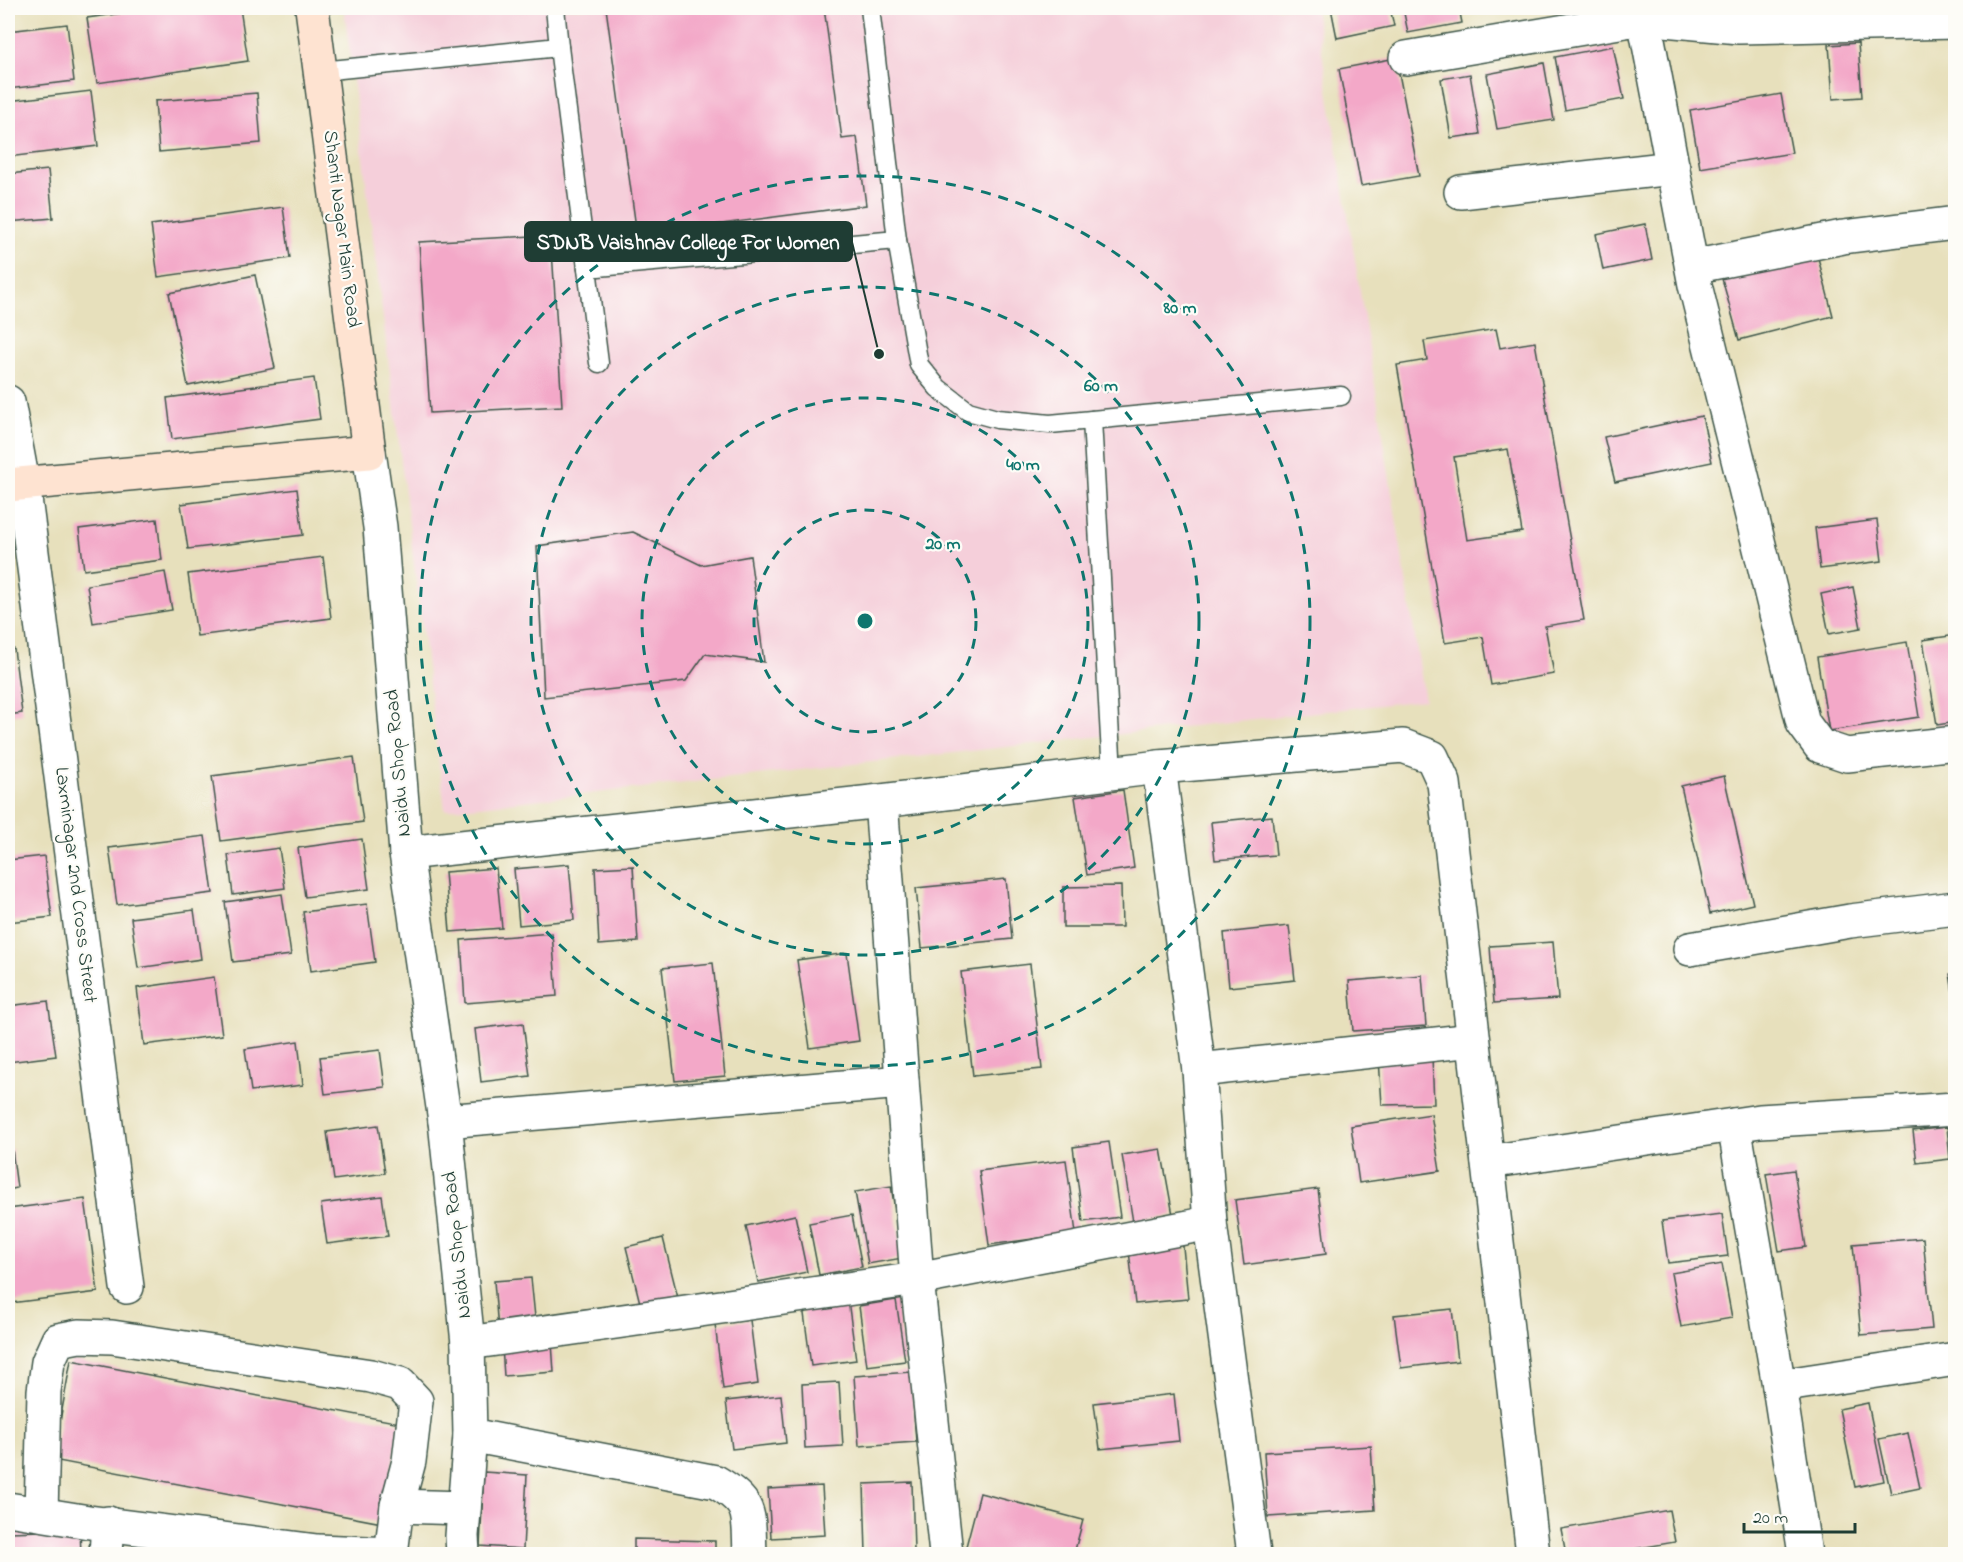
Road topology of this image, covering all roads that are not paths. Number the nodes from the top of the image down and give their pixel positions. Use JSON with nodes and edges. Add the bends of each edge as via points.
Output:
{"nodes":[{"id":1,"x":312,"y":8,"type":"edge"},
{"id":2,"x":555,"y":8,"type":"edge"},
{"id":3,"x":870,"y":8,"type":"edge"},
{"id":4,"x":1643,"y":13,"type":"edge"},
{"id":5,"x":1956,"y":22,"type":"edge"},
{"id":6,"x":559,"y":47,"type":"junction"},
{"id":7,"x":1406,"y":58,"type":"dead end"},
{"id":8,"x":321,"y":71,"type":"junction"},
{"id":9,"x":1673,"y":168,"type":"junction"},
{"id":10,"x":1461,"y":192,"type":"dead end"},
{"id":11,"x":1956,"y":223,"type":"edge"},
{"id":12,"x":897,"y":240,"type":"junction"},
{"id":13,"x":1692,"y":267,"type":"junction"},
{"id":14,"x":587,"y":268,"type":"junction"},
{"id":15,"x":599,"y":363,"type":"dead end"},
{"id":16,"x":1341,"y":396,"type":"dead end"},
{"id":17,"x":8,"y":402,"type":"edge"},
{"id":18,"x":1092,"y":420,"type":"junction"},
{"id":19,"x":369,"y":452,"type":"junction"},
{"id":20,"x":15,"y":484,"type":"edge"},
{"id":21,"x":1956,"y":743,"type":"edge"},
{"id":22,"x":1159,"y":767,"type":"junction"},
{"id":23,"x":1112,"y":773,"type":"junction"},
{"id":24,"x":881,"y":801,"type":"junction"},
{"id":25,"x":406,"y":853,"type":"junction"},
{"id":26,"x":1956,"y":908,"type":"edge"},
{"id":27,"x":1690,"y":949,"type":"dead end"},
{"id":28,"x":1473,"y":1040,"type":"junction"},
{"id":29,"x":1199,"y":1070,"type":"junction"},
{"id":30,"x":902,"y":1082,"type":"junction"},
{"id":31,"x":1956,"y":1108,"type":"edge"},
{"id":32,"x":445,"y":1121,"type":"junction"},
{"id":33,"x":1734,"y":1125,"type":"junction"},
{"id":34,"x":1488,"y":1162,"type":"junction"},
{"id":35,"x":1210,"y":1223,"type":"junction"},
{"id":36,"x":917,"y":1280,"type":"junction"},
{"id":37,"x":127,"y":1287,"type":"dead end"},
{"id":38,"x":468,"y":1359,"type":"junction"},
{"id":39,"x":1956,"y":1359,"type":"edge"},
{"id":40,"x":1779,"y":1386,"type":"junction"},
{"id":41,"x":470,"y":1427,"type":"junction"},
{"id":42,"x":410,"y":1507,"type":"junction"},
{"id":43,"x":8,"y":1509,"type":"edge"},
{"id":44,"x":464,"y":1509,"type":"junction"},
{"id":45,"x":40,"y":1514,"type":"junction"},
{"id":46,"x":107,"y":1539,"type":"edge"},
{"id":47,"x":317,"y":1553,"type":"edge"},
{"id":48,"x":392,"y":1554,"type":"edge"},
{"id":49,"x":463,"y":1554,"type":"edge"},
{"id":50,"x":750,"y":1554,"type":"edge"},
{"id":51,"x":946,"y":1554,"type":"edge"},
{"id":52,"x":1254,"y":1554,"type":"edge"},
{"id":53,"x":1533,"y":1554,"type":"edge"},
{"id":54,"x":1805,"y":1554,"type":"edge"}],
"edges":[{"from":1,"to":8,"type":"street","name":"Shanti Nagar Main Road"},
{"from":2,"to":6,"type":"lane"},
{"from":3,"to":12,"type":"lane"},
{"from":4,"to":5,"type":"street","via":[[1739,27]]},
{"from":4,"to":7,"type":"street"},
{"from":4,"to":9,"type":"street"},
{"from":6,"to":8,"type":"lane"},
{"from":6,"to":14,"type":"lane"},
{"from":8,"to":19,"type":"street","name":"Shanti Nagar Main Road"},
{"from":9,"to":10,"type":"street"},
{"from":9,"to":13,"type":"street"},
{"from":11,"to":13,"type":"street","via":[[1844,237]]},
{"from":12,"to":14,"type":"lane"},
{"from":12,"to":18,"type":"lane","via":[[920,365],[938,388],[968,411],[997,419],[1050,424]]},
{"from":13,"to":21,"type":"street","via":[[1803,723],[1820,746],[1847,755]]},
{"from":14,"to":15,"type":"lane"},
{"from":16,"to":18,"type":"lane"},
{"from":17,"to":20,"type":"street","name":"Laxminagar 2nd Cross Street"},
{"from":18,"to":23,"type":"lane"},
{"from":19,"to":20,"type":"street"},
{"from":19,"to":25,"type":"street","name":"Naidu Shop Road","via":[[380,527]]},
{"from":20,"to":37,"type":"street","name":"Laxminagar 2nd Cross Street"},
{"from":22,"to":23,"type":"street"},
{"from":22,"to":28,"type":"street","via":[[1402,746],[1432,757],[1444,783]]},
{"from":22,"to":29,"type":"street"},
{"from":23,"to":24,"type":"street"},
{"from":24,"to":25,"type":"street"},
{"from":24,"to":30,"type":"street"},
{"from":25,"to":32,"type":"street","name":"Naidu Shop Road"},
{"from":26,"to":27,"type":"street","via":[[1850,921]]},
{"from":28,"to":29,"type":"street"},
{"from":28,"to":34,"type":"street"},
{"from":29,"to":35,"type":"street"},
{"from":30,"to":32,"type":"street"},
{"from":30,"to":36,"type":"street"},
{"from":31,"to":33,"type":"street"},
{"from":32,"to":38,"type":"street","name":"Naidu Shop Road"},
{"from":33,"to":34,"type":"street"},
{"from":33,"to":40,"type":"street"},
{"from":34,"to":53,"type":"street"},
{"from":35,"to":36,"type":"street"},
{"from":35,"to":52,"type":"street"},
{"from":36,"to":38,"type":"street"},
{"from":36,"to":51,"type":"street"},
{"from":38,"to":41,"type":"street","name":"Naidu Shop Road"},
{"from":39,"to":40,"type":"street"},
{"from":40,"to":54,"type":"street"},
{"from":41,"to":44,"type":"street","name":"Naidu Shop Road"},
{"from":41,"to":50,"type":"street","via":[[716,1482],[734,1493],[748,1511]]},
{"from":42,"to":44,"type":"street"},
{"from":42,"to":45,"type":"street","via":[[409,1461],[416,1401],[400,1384],[371,1376],[136,1340],[79,1336],[58,1340],[48,1362]]},
{"from":42,"to":48,"type":"street"},
{"from":43,"to":45,"type":"street"},
{"from":44,"to":49,"type":"street","name":"Naidu Shop Road"},
{"from":45,"to":46,"type":"street"},
{"from":46,"to":47,"type":"street"},
{"from":47,"to":48,"type":"street"}]}
